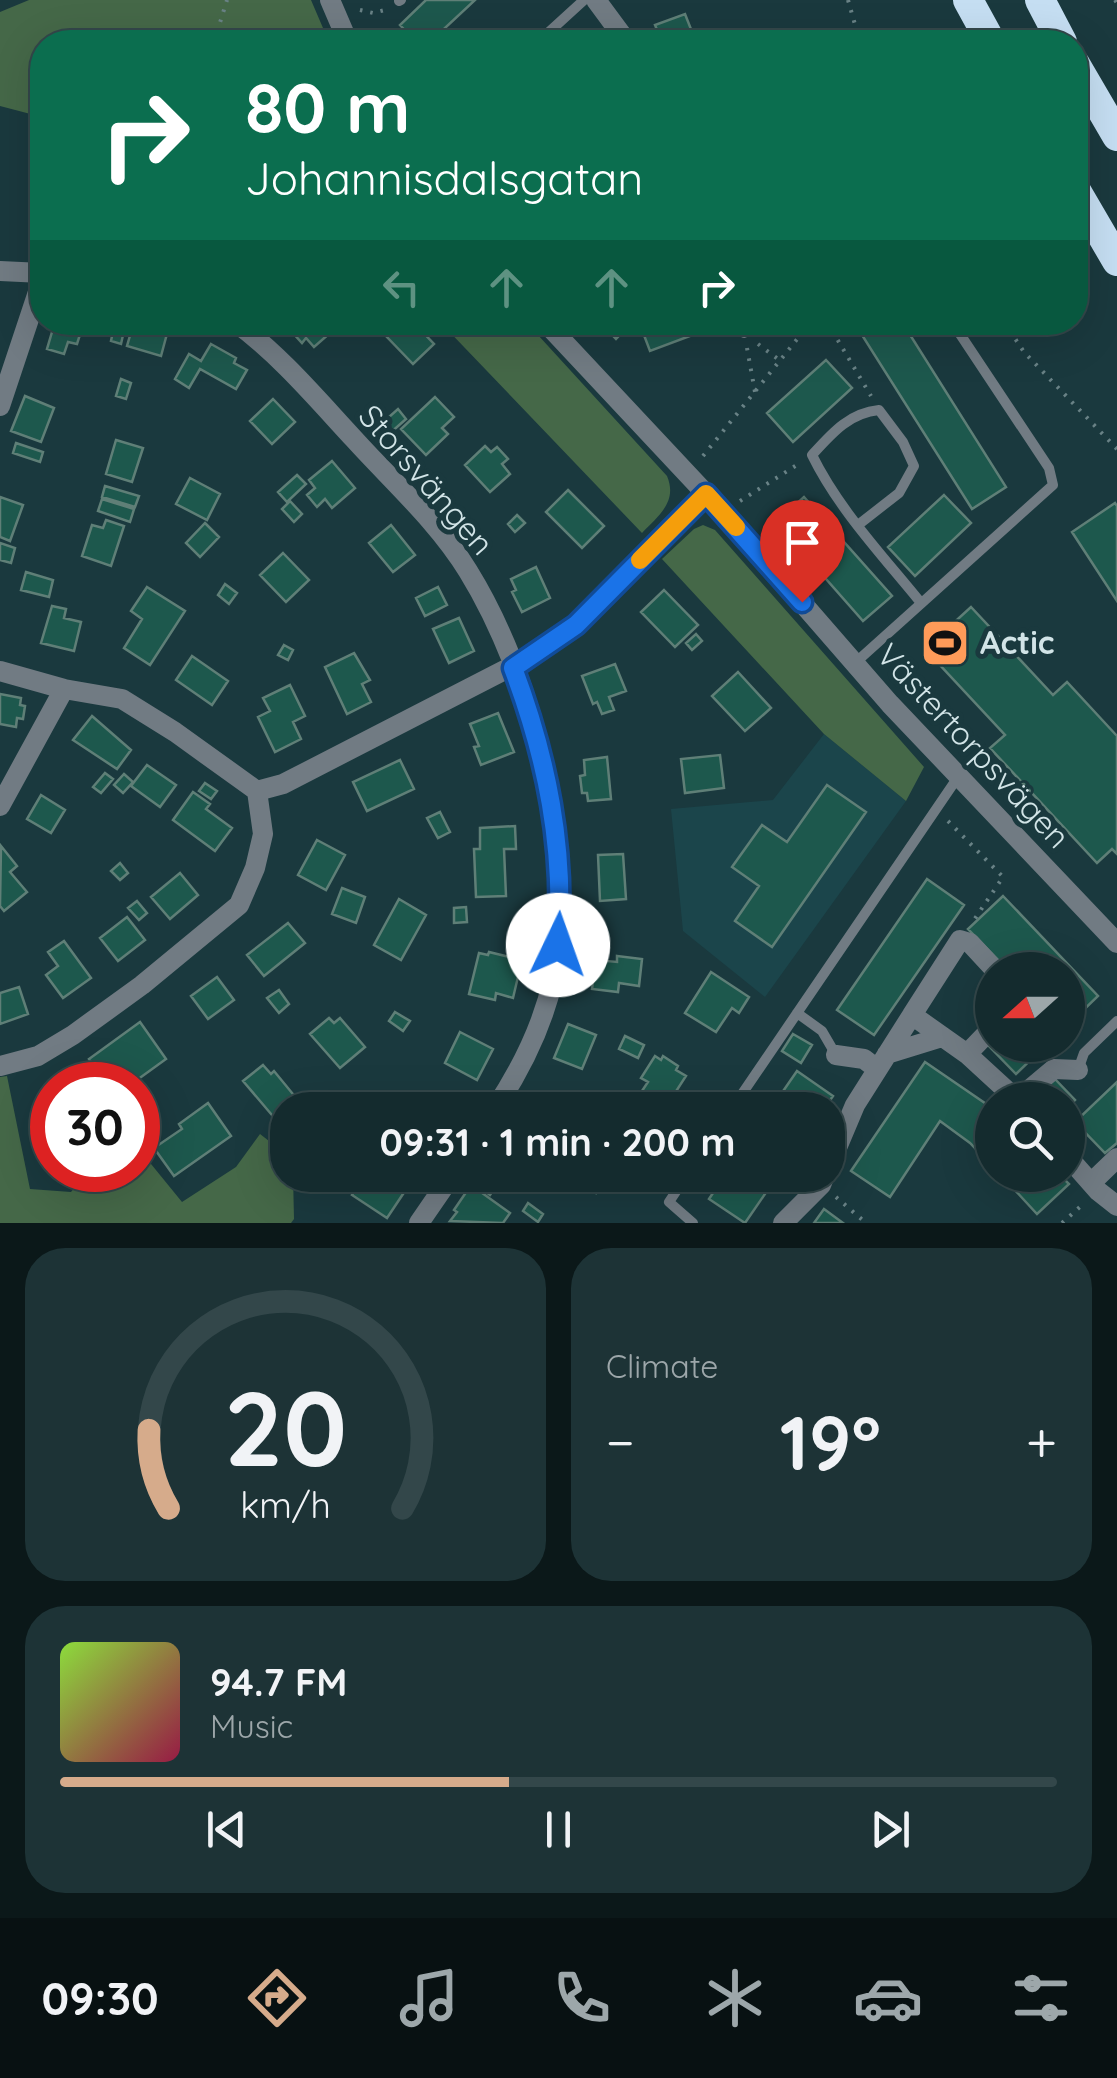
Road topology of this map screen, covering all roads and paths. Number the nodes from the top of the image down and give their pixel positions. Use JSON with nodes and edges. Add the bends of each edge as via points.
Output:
{"nodes":[{"id":1,"x":226,"y":0,"type":"edge"},
{"id":2,"x":584,"y":0,"type":"edge"},
{"id":3,"x":596,"y":0,"type":"edge"},
{"id":4,"x":848,"y":0,"type":"edge"},
{"id":5,"x":968,"y":0,"type":"edge"},
{"id":6,"x":1040,"y":0,"type":"edge"},
{"id":7,"x":400,"y":1,"type":"edge"},
{"id":8,"x":330,"y":2,"type":"edge"},
{"id":9,"x":217,"y":30,"type":"edge"},
{"id":10,"x":343,"y":30,"type":"edge"},
{"id":11,"x":551,"y":30,"type":"edge"},
{"id":12,"x":618,"y":30,"type":"edge"},
{"id":13,"x":857,"y":30,"type":"edge"},
{"id":14,"x":984,"y":30,"type":"edge"},
{"id":15,"x":1056,"y":30,"type":"edge"},
{"id":16,"x":1088,"y":86,"type":"edge"},
{"id":17,"x":1117,"y":136,"type":"edge"},
{"id":18,"x":1088,"y":212,"type":"edge"},
{"id":19,"x":1117,"y":261,"type":"edge"},
{"id":20,"x":0,"y":271,"type":"edge"},
{"id":21,"x":30,"y":275,"type":"edge"},
{"id":22,"x":30,"y":313,"type":"edge"},
{"id":23,"x":251,"y":335,"type":"edge"},
{"id":24,"x":557,"y":335,"type":"edge"},
{"id":25,"x":743,"y":335,"type":"edge"},
{"id":26,"x":750,"y":335,"type":"edge"},
{"id":27,"x":802,"y":335,"type":"edge"},
{"id":28,"x":835,"y":335,"type":"edge"},
{"id":29,"x":961,"y":335,"type":"edge"},
{"id":30,"x":1013,"y":335,"type":"edge"},
{"id":31,"x":782,"y":362,"type":"junction"},
{"id":32,"x":756,"y":394,"type":"junction"},
{"id":33,"x":0,"y":406,"type":"edge"},
{"id":34,"x":879,"y":410,"type":"junction"},
{"id":35,"x":1117,"y":449,"type":"edge"},
{"id":36,"x":812,"y":455,"type":"junction"},
{"id":37,"x":687,"y":475,"type":"junction"},
{"id":38,"x":706,"y":494,"type":"junction"},
{"id":39,"x":724,"y":512,"type":"junction"},
{"id":40,"x":858,"y":524,"type":"junction"},
{"id":41,"x":921,"y":603,"type":"junction"},
{"id":42,"x":855,"y":663,"type":"junction"},
{"id":43,"x":513,"y":668,"type":"junction"},
{"id":44,"x":0,"y":671,"type":"edge"},
{"id":45,"x":64,"y":689,"type":"junction"},
{"id":46,"x":958,"y":777,"type":"junction"},
{"id":47,"x":257,"y":791,"type":"junction"},
{"id":48,"x":0,"y":806,"type":"edge"},
{"id":49,"x":936,"y":808,"type":"junction"},
{"id":50,"x":960,"y":940,"type":"junction"},
{"id":51,"x":1117,"y":943,"type":"edge"},
{"id":52,"x":978,"y":952,"type":"edge"},
{"id":53,"x":798,"y":1013,"type":"junction"},
{"id":54,"x":912,"y":1016,"type":"junction"},
{"id":55,"x":1117,"y":1021,"type":"edge"},
{"id":56,"x":942,"y":1036,"type":"junction"},
{"id":57,"x":975,"y":1046,"type":"edge"},
{"id":58,"x":968,"y":1054,"type":"junction"},
{"id":59,"x":836,"y":1055,"type":"joint"},
{"id":60,"x":882,"y":1062,"type":"junction"},
{"id":61,"x":0,"y":1066,"type":"edge"},
{"id":62,"x":1078,"y":1070,"type":"joint"},
{"id":63,"x":998,"y":1082,"type":"edge"},
{"id":64,"x":1038,"y":1082,"type":"edge"},
{"id":65,"x":505,"y":1092,"type":"edge"},
{"id":66,"x":744,"y":1092,"type":"edge"},
{"id":67,"x":845,"y":1127,"type":"edge"},
{"id":68,"x":1117,"y":1158,"type":"edge"},
{"id":69,"x":1085,"y":1176,"type":"edge"},
{"id":70,"x":1094,"y":1187,"type":"junction"},
{"id":71,"x":440,"y":1192,"type":"edge"},
{"id":72,"x":675,"y":1192,"type":"edge"},
{"id":73,"x":810,"y":1192,"type":"edge"},
{"id":74,"x":838,"y":1192,"type":"edge"},
{"id":75,"x":1117,"y":1206,"type":"edge"},
{"id":76,"x":419,"y":1223,"type":"edge"},
{"id":77,"x":693,"y":1223,"type":"edge"},
{"id":78,"x":783,"y":1223,"type":"edge"},
{"id":79,"x":866,"y":1223,"type":"edge"},
{"id":80,"x":1062,"y":1223,"type":"edge"}],
"edges":[{"from":1,"to":9,"type":"path"},
{"from":2,"to":11,"type":"lane"},
{"from":3,"to":12,"type":"street"},
{"from":4,"to":13,"type":"path"},
{"from":5,"to":14,"type":"highway"},
{"from":6,"to":15,"type":"highway"},
{"from":7,"to":8,"type":"path","via":[[373,13]]},
{"from":8,"to":10,"type":"street"},
{"from":16,"to":17,"type":"highway"},
{"from":18,"to":19,"type":"highway"},
{"from":20,"to":21,"type":"street"},
{"from":22,"to":33,"type":"street"},
{"from":23,"to":43,"type":"street","name":"Storsvängen","via":[[450,546],[481,594]]},
{"from":24,"to":37,"type":"street","name":"Västertorpsvägen"},
{"from":25,"to":32,"type":"path"},
{"from":26,"to":31,"type":"path"},
{"from":27,"to":31,"type":"path"},
{"from":28,"to":34,"type":"path"},
{"from":29,"to":41,"type":"lane","via":[[1054,485]]},
{"from":30,"to":35,"type":"path"},
{"from":31,"to":32,"type":"path"},
{"from":32,"to":37,"type":"path"},
{"from":34,"to":36,"type":"lane","via":[[860,412]]},
{"from":34,"to":40,"type":"lane","via":[[914,466],[899,492]]},
{"from":36,"to":39,"type":"path"},
{"from":36,"to":40,"type":"lane"},
{"from":37,"to":38,"type":"street","name":"Västertorpsvägen"},
{"from":38,"to":39,"type":"street","name":"Västertorpsvägen"},
{"from":38,"to":43,"type":"street","via":[[576,625]]},
{"from":39,"to":42,"type":"street","name":"Västertorpsvägen"},
{"from":40,"to":41,"type":"lane"},
{"from":41,"to":42,"type":"lane"},
{"from":42,"to":46,"type":"street","name":"Västertorpsvägen"},
{"from":43,"to":47,"type":"street"},
{"from":43,"to":65,"type":"street","name":"Storsvängen","via":[[548,781],[561,910],[553,980]]},
{"from":44,"to":45,"type":"street"},
{"from":45,"to":47,"type":"street","via":[[122,699]]},
{"from":45,"to":48,"type":"street"},
{"from":46,"to":49,"type":"lane"},
{"from":46,"to":51,"type":"street","name":"Västertorpsvägen"},
{"from":47,"to":61,"type":"street","via":[[262,834],[239,906],[73,1035],[38,1056]]},
{"from":49,"to":50,"type":"path","via":[[1003,877]]},
{"from":49,"to":53,"type":"lane"},
{"from":50,"to":52,"type":"street"},
{"from":50,"to":54,"type":"street"},
{"from":53,"to":59,"type":"lane","via":[[822,1032]]},
{"from":53,"to":66,"type":"lane"},
{"from":54,"to":56,"type":"street"},
{"from":54,"to":60,"type":"street"},
{"from":55,"to":62,"type":"lane","via":[[1084,1052]]},
{"from":56,"to":58,"type":"street"},
{"from":56,"to":60,"type":"street"},
{"from":57,"to":58,"type":"street"},
{"from":58,"to":63,"type":"street"},
{"from":59,"to":60,"type":"street"},
{"from":60,"to":67,"type":"street"},
{"from":62,"to":64,"type":"street","via":[[1054,1069]]},
{"from":68,"to":70,"type":"street"},
{"from":69,"to":70,"type":"street"},
{"from":70,"to":75,"type":"street"},
{"from":70,"to":80,"type":"path"},
{"from":71,"to":76,"type":"street"},
{"from":72,"to":77,"type":"lane","via":[[668,1202]]},
{"from":73,"to":78,"type":"street"},
{"from":74,"to":79,"type":"path"}]}
